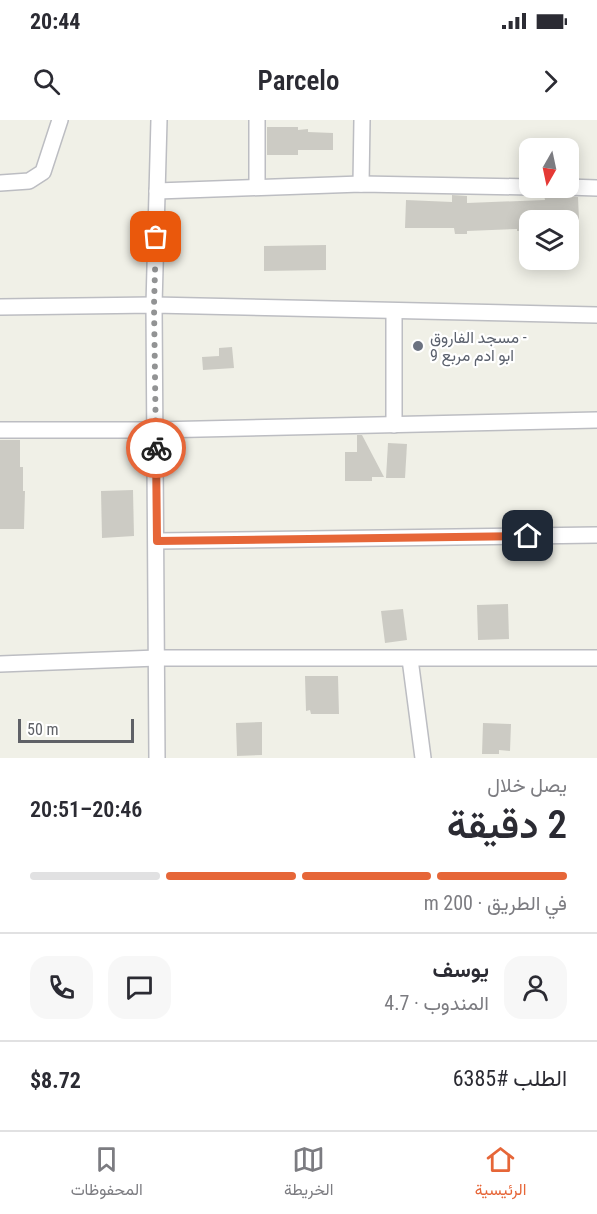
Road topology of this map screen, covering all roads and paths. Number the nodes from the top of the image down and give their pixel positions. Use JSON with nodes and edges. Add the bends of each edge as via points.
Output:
{"nodes":[{"id":1,"x":60,"y":120,"type":"edge"},
{"id":2,"x":159,"y":120,"type":"edge"},
{"id":3,"x":257,"y":120,"type":"edge"},
{"id":4,"x":362,"y":120,"type":"edge"},
{"id":5,"x":0,"y":183,"type":"edge"},
{"id":6,"x":361,"y":184,"type":"junction"},
{"id":7,"x":257,"y":187,"type":"junction"},
{"id":8,"x":519,"y":187,"type":"edge"},
{"id":9,"x":579,"y":187,"type":"edge"},
{"id":10,"x":597,"y":188,"type":"edge"},
{"id":11,"x":157,"y":191,"type":"junction"},
{"id":12,"x":154,"y":305,"type":"junction"},
{"id":13,"x":0,"y":307,"type":"edge"},
{"id":14,"x":394,"y":312,"type":"junction"},
{"id":15,"x":597,"y":315,"type":"edge"},
{"id":16,"x":597,"y":420,"type":"edge"},
{"id":17,"x":394,"y":425,"type":"junction"},
{"id":18,"x":0,"y":430,"type":"edge"},
{"id":19,"x":156,"y":430,"type":"junction"},
{"id":20,"x":597,"y":535,"type":"edge"},
{"id":21,"x":157,"y":541,"type":"junction"},
{"id":22,"x":157,"y":658,"type":"junction"},
{"id":23,"x":597,"y":658,"type":"edge"},
{"id":24,"x":410,"y":659,"type":"junction"},
{"id":25,"x":0,"y":664,"type":"edge"},
{"id":26,"x":157,"y":758,"type":"edge"},
{"id":27,"x":423,"y":758,"type":"edge"}],
"edges":[{"from":1,"to":5,"type":"street","via":[[43,172],[28,181]]},
{"from":2,"to":11,"type":"street"},
{"from":3,"to":7,"type":"street"},
{"from":4,"to":6,"type":"street"},
{"from":6,"to":7,"type":"street"},
{"from":6,"to":8,"type":"street"},
{"from":7,"to":11,"type":"street"},
{"from":9,"to":10,"type":"street"},
{"from":11,"to":12,"type":"street"},
{"from":12,"to":13,"type":"street"},
{"from":12,"to":14,"type":"street"},
{"from":12,"to":19,"type":"street"},
{"from":14,"to":15,"type":"street"},
{"from":14,"to":17,"type":"street"},
{"from":16,"to":17,"type":"street"},
{"from":17,"to":19,"type":"street"},
{"from":18,"to":19,"type":"street"},
{"from":19,"to":21,"type":"street"},
{"from":20,"to":21,"type":"street"},
{"from":21,"to":22,"type":"street"},
{"from":22,"to":24,"type":"street"},
{"from":22,"to":25,"type":"street"},
{"from":22,"to":26,"type":"street"},
{"from":23,"to":24,"type":"street"},
{"from":24,"to":27,"type":"street"}]}
